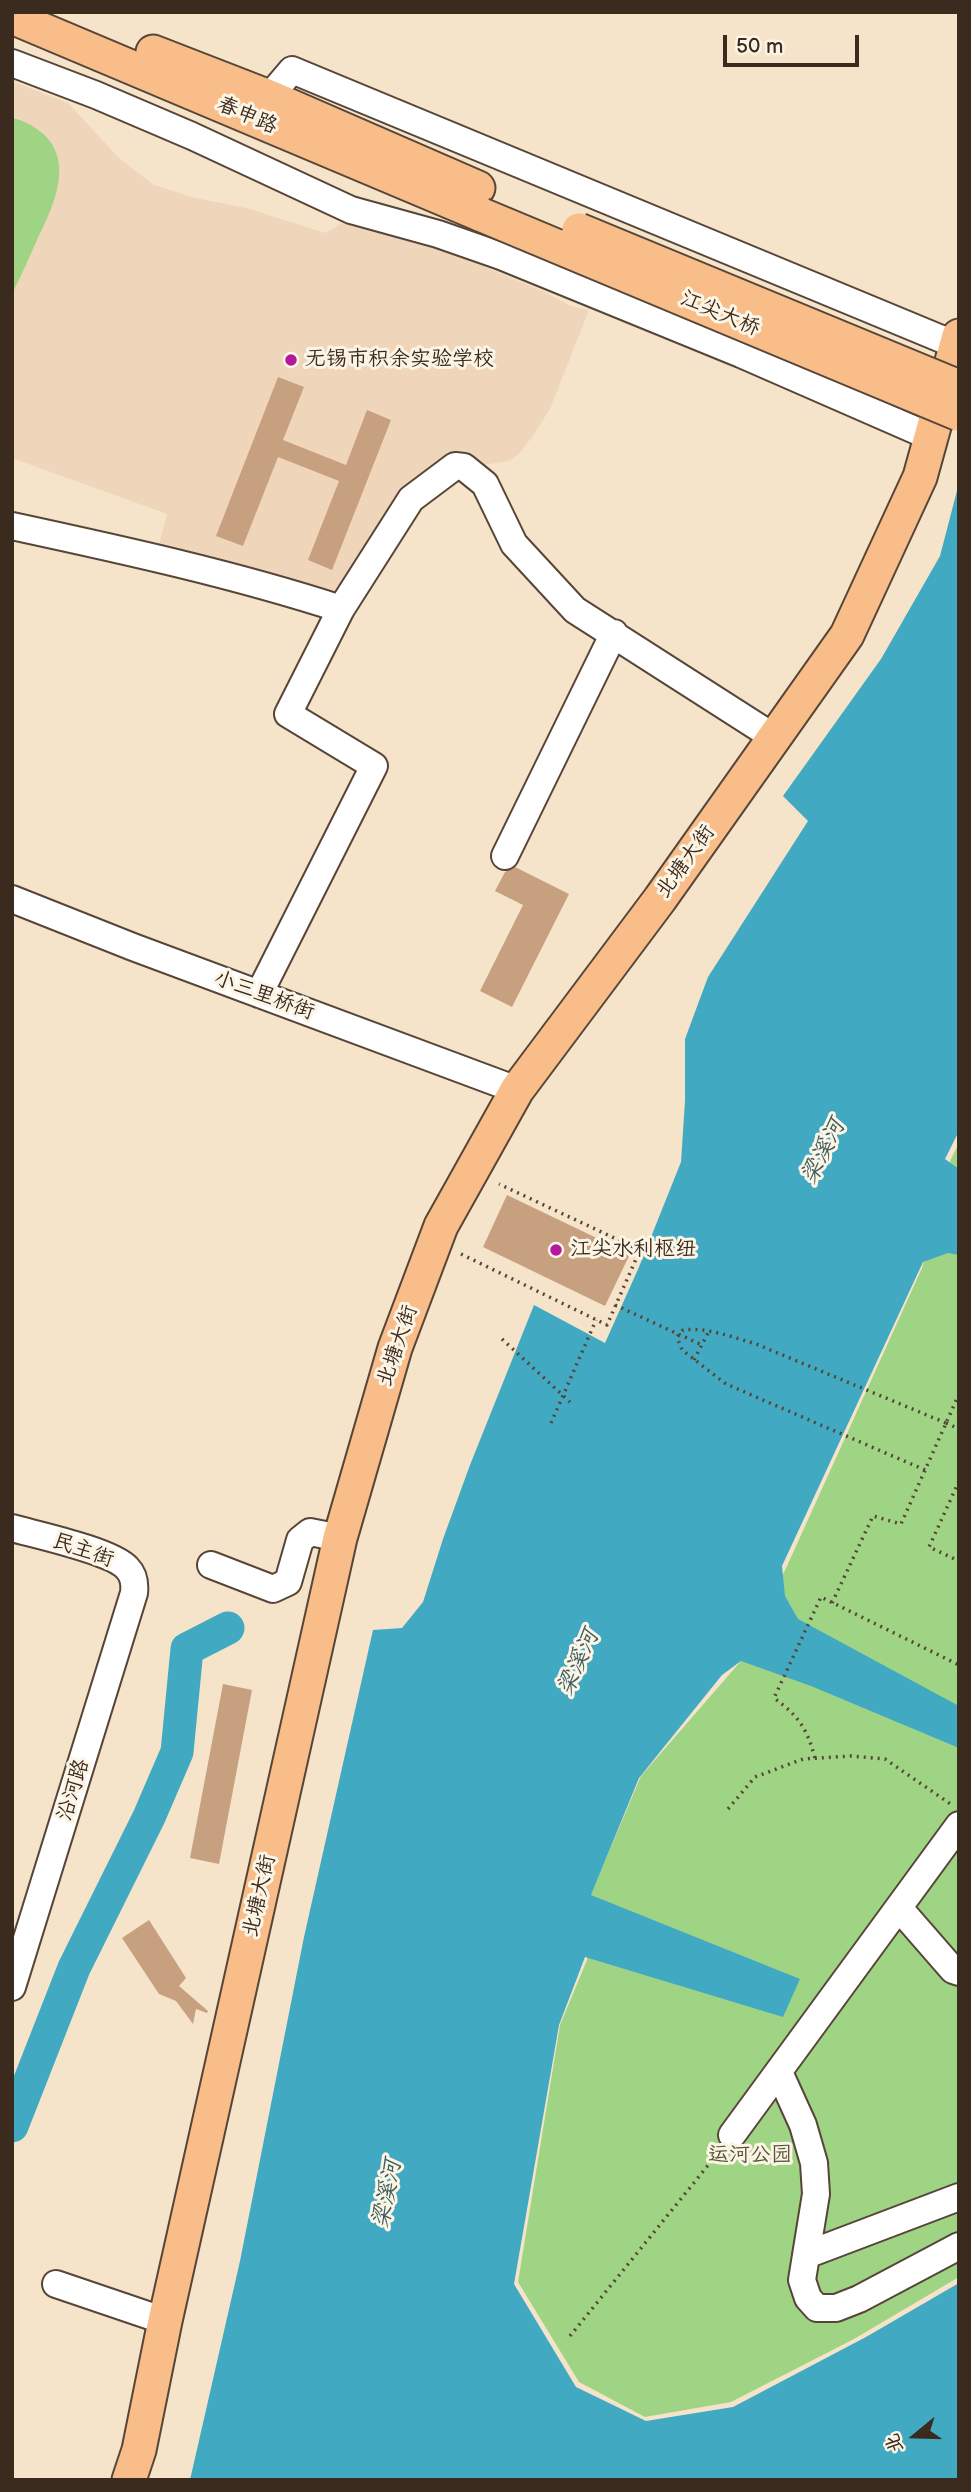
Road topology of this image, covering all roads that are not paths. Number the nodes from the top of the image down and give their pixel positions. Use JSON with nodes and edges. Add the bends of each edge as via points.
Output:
{"nodes":[{"id":1,"x":52,"y":12,"type":"edge"},
{"id":2,"x":12,"y":17,"type":"edge"},
{"id":3,"x":12,"y":63,"type":"edge"},
{"id":4,"x":263,"y":108,"type":"junction"},
{"id":5,"x":488,"y":204,"type":"junction"},
{"id":6,"x":957,"y":341,"type":"edge"},
{"id":7,"x":959,"y":387,"type":"edge"},
{"id":8,"x":959,"y":414,"type":"edge"},
{"id":9,"x":931,"y":437,"type":"junction"},
{"id":10,"x":12,"y":526,"type":"edge"},
{"id":11,"x":341,"y":609,"type":"junction"},
{"id":12,"x":614,"y":633,"type":"junction"},
{"id":13,"x":775,"y":738,"type":"junction"},
{"id":14,"x":505,"y":856,"type":"dead end"},
{"id":15,"x":12,"y":899,"type":"edge"},
{"id":16,"x":259,"y":994,"type":"junction"},
{"id":17,"x":517,"y":1090,"type":"junction"},
{"id":18,"x":12,"y":1528,"type":"edge"},
{"id":19,"x":340,"y":1538,"type":"junction"},
{"id":20,"x":211,"y":1565,"type":"dead end"},
{"id":21,"x":134,"y":1594,"type":"joint"},
{"id":22,"x":959,"y":1825,"type":"edge"},
{"id":23,"x":898,"y":1908,"type":"junction"},
{"id":24,"x":959,"y":1972,"type":"edge"},
{"id":25,"x":12,"y":1987,"type":"edge"},
{"id":26,"x":779,"y":2072,"type":"junction"},
{"id":27,"x":732,"y":2135,"type":"road end"},
{"id":28,"x":959,"y":2197,"type":"edge"},
{"id":29,"x":959,"y":2246,"type":"edge"},
{"id":30,"x":806,"y":2256,"type":"junction"},
{"id":31,"x":56,"y":2284,"type":"dead end"},
{"id":32,"x":165,"y":2321,"type":"junction"},
{"id":33,"x":129,"y":2480,"type":"edge"}],
"edges":[{"from":1,"to":4,"type":"main road","name":"春申路"},
{"from":2,"to":4,"type":"main road","name":"春申路"},
{"from":3,"to":9,"type":"street","via":[[192,136],[351,210],[501,256]]},
{"from":4,"to":5,"type":"main road","name":"春申路"},
{"from":4,"to":6,"type":"street","via":[[292,71]]},
{"from":5,"to":7,"type":"main road","name":"江尖大桥","bridge":true},
{"from":5,"to":8,"type":"main road","name":"江尖大桥","bridge":true},
{"from":6,"to":9,"type":"main road","name":"北塘大街"},
{"from":9,"to":13,"type":"main road","name":"北塘大街","via":[[920,477],[847,635]]},
{"from":10,"to":11,"type":"street","via":[[167,560]]},
{"from":11,"to":12,"type":"street","via":[[411,499],[455,466],[464,467],[485,484],[514,544],[575,610]]},
{"from":11,"to":16,"type":"street","via":[[288,714],[374,766]]},
{"from":12,"to":13,"type":"street"},
{"from":12,"to":14,"type":"street"},
{"from":13,"to":17,"type":"main road","name":"北塘大街"},
{"from":15,"to":16,"type":"street","name":"小三里桥街"},
{"from":16,"to":17,"type":"street","name":"小三里桥街"},
{"from":17,"to":19,"type":"main road","name":"北塘大街","via":[[442,1226],[396,1349]]},
{"from":18,"to":21,"type":"street","name":"民主街","via":[[109,1557],[127,1567],[135,1582]]},
{"from":19,"to":20,"type":"street","via":[[310,1532],[300,1539],[288,1583],[273,1589]]},
{"from":19,"to":32,"type":"main road","name":"北塘大街"},
{"from":21,"to":25,"type":"street","name":"沿河路"},
{"from":22,"to":23,"type":"street"},
{"from":23,"to":24,"type":"street"},
{"from":23,"to":26,"type":"street"},
{"from":26,"to":27,"type":"street"},
{"from":26,"to":30,"type":"street","via":[[814,2163],[816,2194]]},
{"from":28,"to":30,"type":"street"},
{"from":29,"to":30,"type":"street","via":[[836,2308],[817,2308],[808,2298],[802,2280]]},
{"from":31,"to":32,"type":"street"},
{"from":32,"to":33,"type":"main road","name":"北塘大街"}]}
